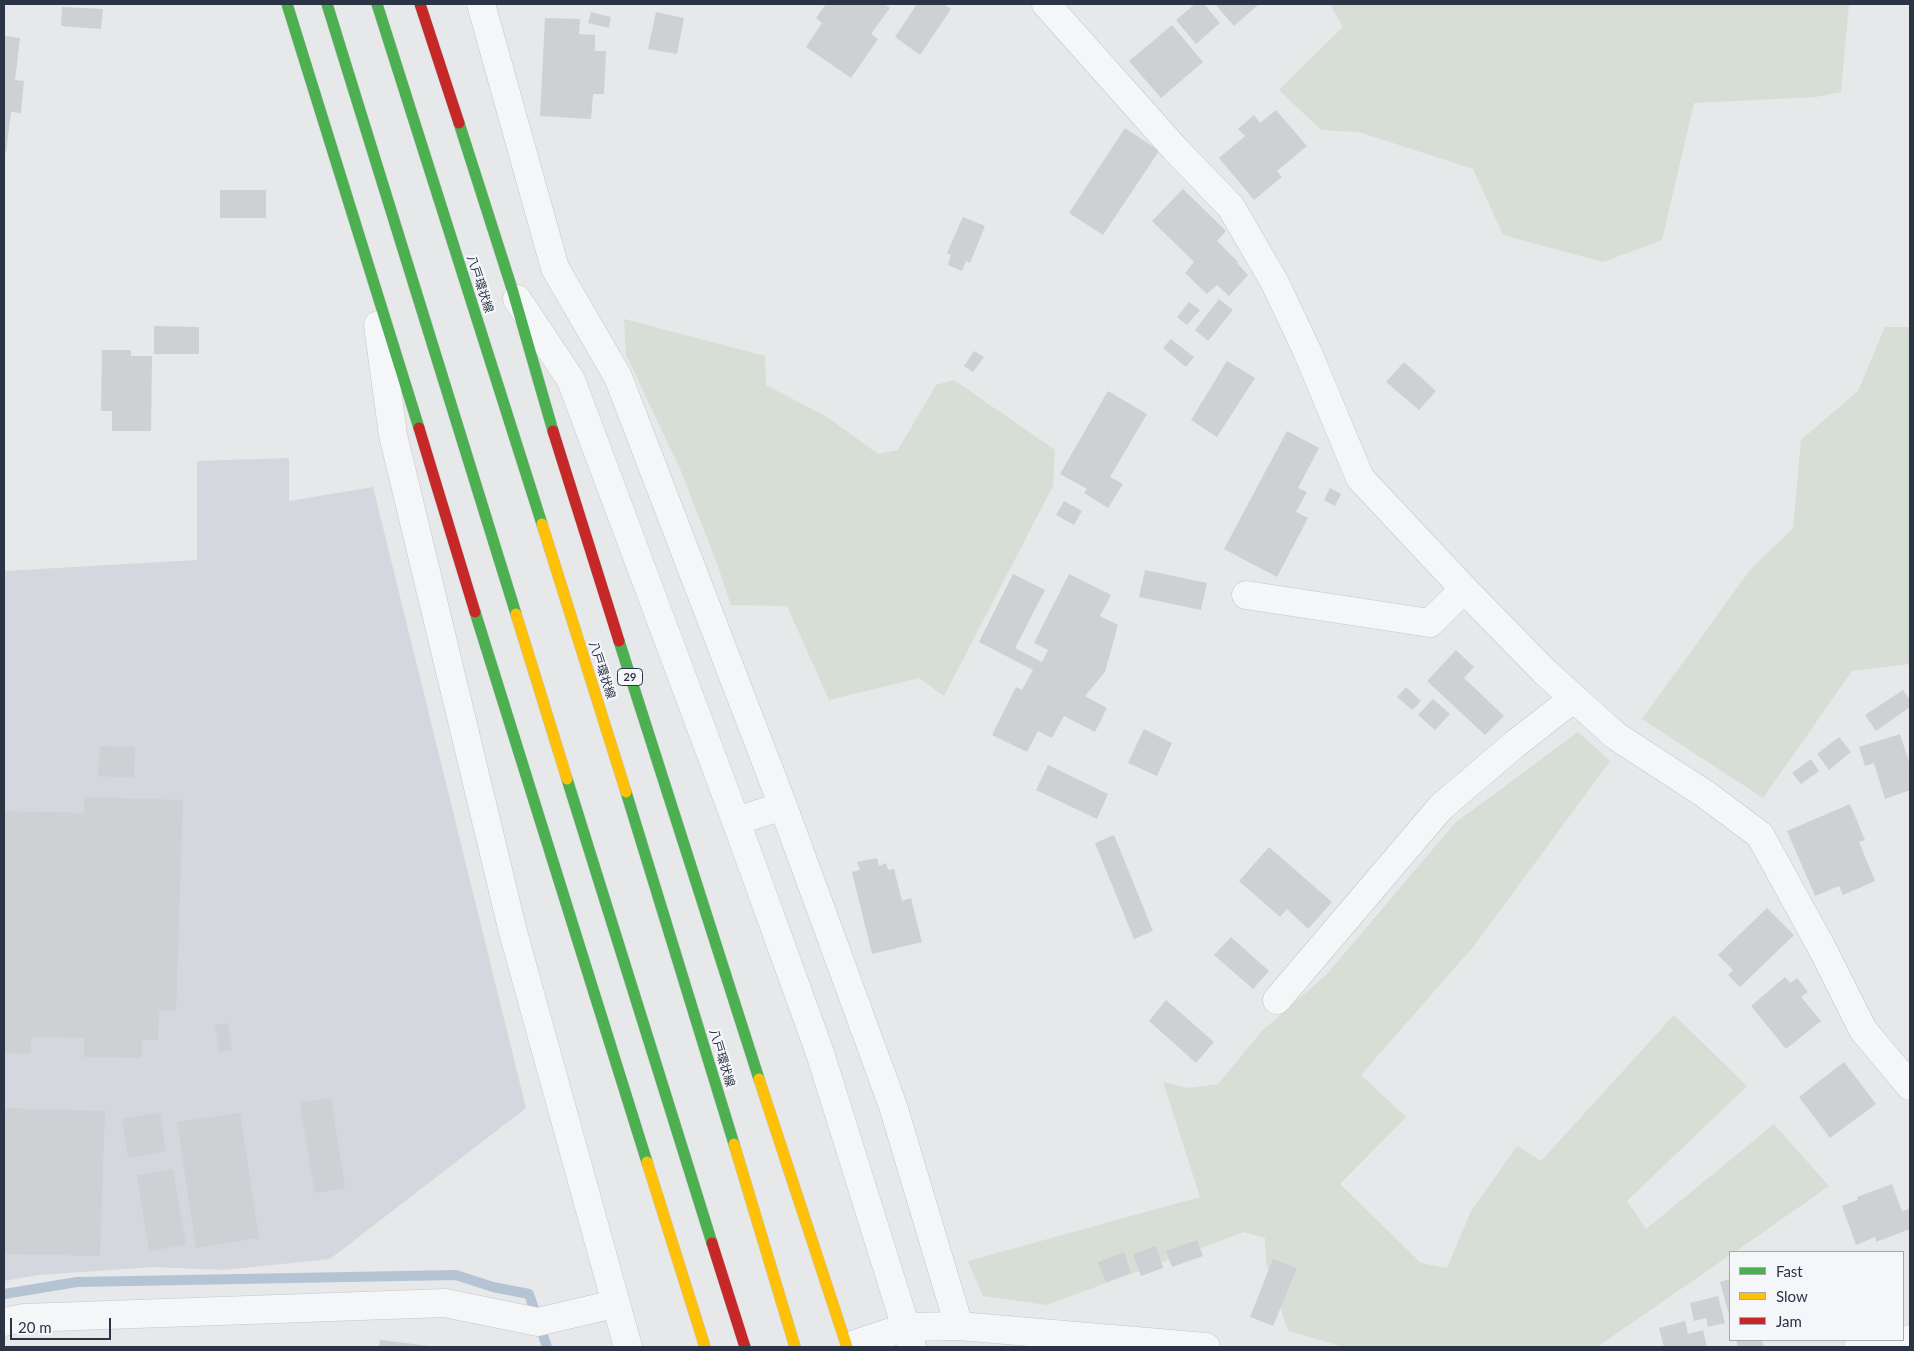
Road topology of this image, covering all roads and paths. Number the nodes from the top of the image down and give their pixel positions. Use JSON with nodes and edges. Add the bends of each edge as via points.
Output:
{"nodes":[{"id":1,"x":287,"y":4,"type":"edge"},
{"id":2,"x":327,"y":4,"type":"edge"},
{"id":3,"x":377,"y":4,"type":"edge"},
{"id":4,"x":420,"y":4,"type":"edge"},
{"id":5,"x":1046,"y":4,"type":"edge"},
{"id":6,"x":490,"y":11,"type":"edge"},
{"id":7,"x":372,"y":278,"type":"junction"},
{"id":8,"x":513,"y":292,"type":"junction"},
{"id":9,"x":1464,"y":589,"type":"junction"},
{"id":10,"x":1246,"y":595,"type":"dead end"},
{"id":11,"x":1574,"y":698,"type":"junction"},
{"id":12,"x":782,"y":806,"type":"junction"},
{"id":13,"x":736,"y":821,"type":"junction"},
{"id":14,"x":1277,"y":1000,"type":"dead end"},
{"id":15,"x":1910,"y":1086,"type":"edge"},
{"id":16,"x":614,"y":1304,"type":"junction"},
{"id":17,"x":4,"y":1322,"type":"edge"},
{"id":18,"x":959,"y":1326,"type":"junction"},
{"id":19,"x":909,"y":1337,"type":"edge"},
{"id":20,"x":1897,"y":1341,"type":"edge"},
{"id":21,"x":851,"y":1345,"type":"edge"},
{"id":22,"x":628,"y":1347,"type":"edge"},
{"id":23,"x":706,"y":1347,"type":"edge"},
{"id":24,"x":745,"y":1347,"type":"edge"},
{"id":25,"x":795,"y":1347,"type":"edge"},
{"id":26,"x":1206,"y":1347,"type":"edge"},
{"id":27,"x":1858,"y":1347,"type":"edge"}],
"edges":[{"from":1,"to":7,"type":"main road"},
{"from":2,"to":24,"type":"main road"},
{"from":3,"to":25,"type":"main road","name":"八戸環状線","via":[[645,851]]},
{"from":4,"to":8,"type":"main road","number":"29"},
{"from":5,"to":9,"type":"street","via":[[1231,207],[1275,283],[1360,478]]},
{"from":6,"to":12,"type":"street","via":[[555,268],[618,376]]},
{"from":7,"to":16,"type":"street","via":[[393,436],[512,932]]},
{"from":7,"to":23,"type":"main road"},
{"from":8,"to":13,"type":"street","via":[[571,380]]},
{"from":8,"to":21,"type":"main road","number":"29","via":[[538,383],[681,838]]},
{"from":9,"to":10,"type":"street","via":[[1430,623]]},
{"from":9,"to":11,"type":"street"},
{"from":11,"to":14,"type":"street","via":[[1441,807]]},
{"from":11,"to":15,"type":"street","via":[[1616,736],[1705,794],[1760,835],[1863,1030]]},
{"from":12,"to":13,"type":"street"},
{"from":12,"to":18,"type":"street","via":[[893,1106]]},
{"from":13,"to":19,"type":"street","via":[[820,1053]]},
{"from":16,"to":17,"type":"street","via":[[538,1322],[445,1302],[24,1318]]},
{"from":16,"to":22,"type":"street"},
{"from":18,"to":19,"type":"street"},
{"from":18,"to":26,"type":"street"},
{"from":19,"to":21,"type":"street"},
{"from":20,"to":27,"type":"street"}]}
